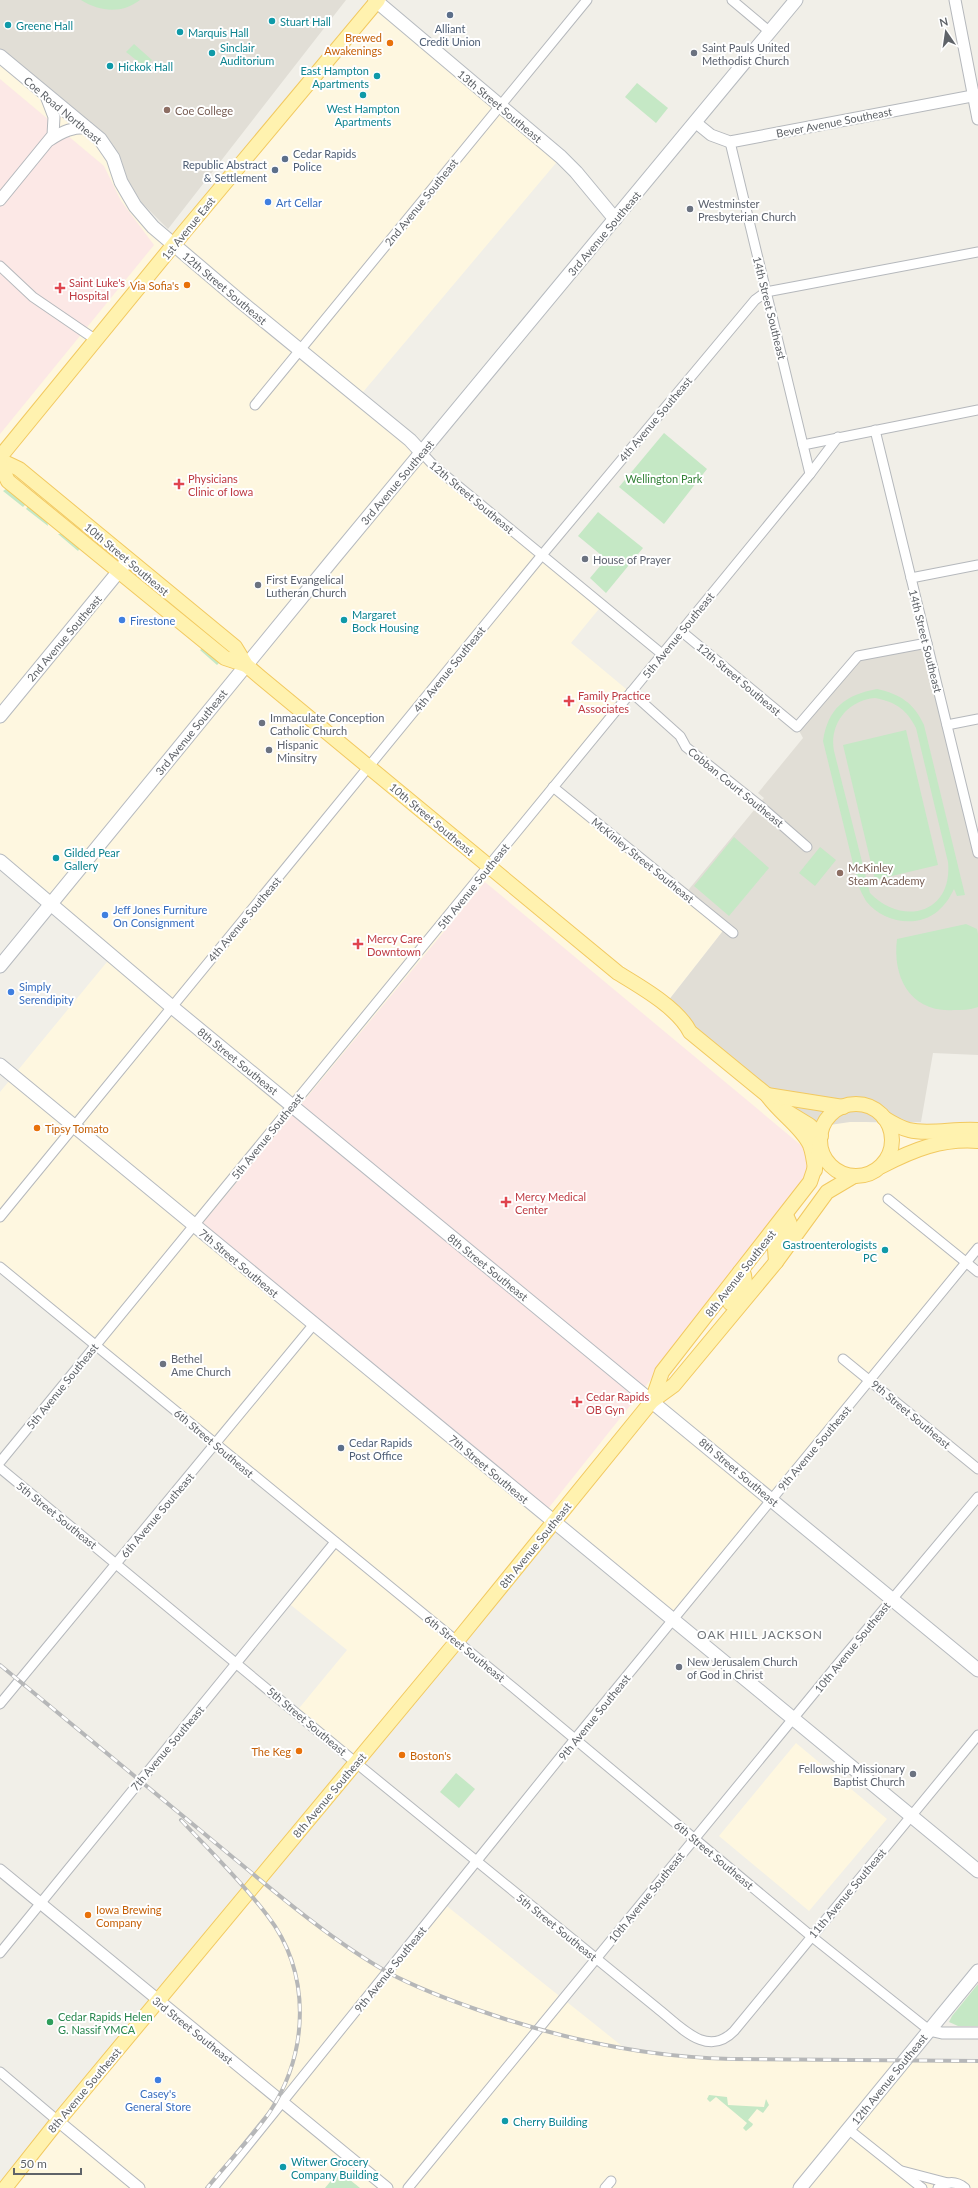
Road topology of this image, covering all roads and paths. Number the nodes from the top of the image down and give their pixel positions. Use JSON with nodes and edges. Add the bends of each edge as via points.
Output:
{"nodes":[{"id":1,"x":588,"y":0,"type":"edge"},
{"id":2,"x":732,"y":0,"type":"edge"},
{"id":3,"x":796,"y":0,"type":"edge"},
{"id":4,"x":955,"y":0,"type":"edge"},
{"id":5,"x":377,"y":1,"type":"edge"},
{"id":6,"x":770,"y":32,"type":"junction"},
{"id":7,"x":0,"y":56,"type":"edge"},
{"id":8,"x":44,"y":93,"type":"junction"},
{"id":9,"x":975,"y":95,"type":"edge"},
{"id":10,"x":500,"y":106,"type":"junction"},
{"id":11,"x":978,"y":119,"type":"edge"},
{"id":12,"x":695,"y":122,"type":"junction"},
{"id":13,"x":88,"y":128,"type":"junction"},
{"id":14,"x":50,"y":140,"type":"junction"},
{"id":15,"x":730,"y":142,"type":"junction"},
{"id":16,"x":0,"y":200,"type":"edge"},
{"id":17,"x":615,"y":220,"type":"junction"},
{"id":18,"x":173,"y":245,"type":"junction"},
{"id":19,"x":978,"y":252,"type":"edge"},
{"id":20,"x":0,"y":266,"type":"edge"},
{"id":21,"x":766,"y":292,"type":"junction"},
{"id":22,"x":96,"y":340,"type":"junction"},
{"id":23,"x":300,"y":350,"type":"junction"},
{"id":24,"x":255,"y":405,"type":"dead end"},
{"id":25,"x":978,"y":410,"type":"edge"},
{"id":26,"x":875,"y":430,"type":"junction"},
{"id":27,"x":838,"y":437,"type":"junction"},
{"id":28,"x":803,"y":445,"type":"junction"},
{"id":29,"x":422,"y":453,"type":"junction"},
{"id":30,"x":0,"y":459,"type":"edge"},
{"id":31,"x":0,"y":464,"type":"edge"},
{"id":32,"x":810,"y":474,"type":"junction"},
{"id":33,"x":542,"y":555,"type":"junction"},
{"id":34,"x":128,"y":560,"type":"junction"},
{"id":35,"x":978,"y":565,"type":"edge"},
{"id":36,"x":119,"y":572,"type":"junction"},
{"id":37,"x":911,"y":578,"type":"junction"},
{"id":38,"x":681,"y":631,"type":"junction"},
{"id":39,"x":927,"y":643,"type":"junction"},
{"id":40,"x":662,"y":654,"type":"junction"},
{"id":41,"x":246,"y":665,"type":"junction"},
{"id":42,"x":631,"y":692,"type":"junction"},
{"id":43,"x":0,"y":716,"type":"edge"},
{"id":44,"x":978,"y":719,"type":"edge"},
{"id":45,"x":947,"y":725,"type":"junction"},
{"id":46,"x":369,"y":767,"type":"junction"},
{"id":47,"x":553,"y":787,"type":"junction"},
{"id":48,"x":807,"y":847,"type":"dead end"},
{"id":49,"x":978,"y":853,"type":"edge"},
{"id":50,"x":0,"y":861,"type":"edge"},
{"id":51,"x":489,"y":866,"type":"junction"},
{"id":52,"x":51,"y":904,"type":"junction"},
{"id":53,"x":733,"y":933,"type":"dead end"},
{"id":54,"x":0,"y":966,"type":"edge"},
{"id":55,"x":172,"y":1007,"type":"junction"},
{"id":56,"x":0,"y":1066,"type":"edge"},
{"id":57,"x":770,"y":1100,"type":"junction"},
{"id":58,"x":292,"y":1105,"type":"junction"},
{"id":59,"x":843,"y":1107,"type":"junction"},
{"id":60,"x":884,"y":1118,"type":"junction"},
{"id":61,"x":74,"y":1127,"type":"junction"},
{"id":62,"x":978,"y":1130,"type":"edge"},
{"id":63,"x":820,"y":1139,"type":"junction"},
{"id":64,"x":978,"y":1141,"type":"edge"},
{"id":65,"x":882,"y":1166,"type":"junction"},
{"id":66,"x":815,"y":1170,"type":"junction"},
{"id":67,"x":854,"y":1176,"type":"junction"},
{"id":68,"x":888,"y":1200,"type":"dead end"},
{"id":69,"x":786,"y":1215,"type":"junction"},
{"id":70,"x":0,"y":1217,"type":"edge"},
{"id":71,"x":194,"y":1225,"type":"junction"},
{"id":72,"x":978,"y":1248,"type":"edge"},
{"id":73,"x":776,"y":1262,"type":"junction"},
{"id":74,"x":966,"y":1263,"type":"junction"},
{"id":75,"x":0,"y":1267,"type":"edge"},
{"id":76,"x":740,"y":1272,"type":"junction"},
{"id":77,"x":978,"y":1272,"type":"edge"},
{"id":78,"x":314,"y":1324,"type":"junction"},
{"id":79,"x":95,"y":1345,"type":"junction"},
{"id":80,"x":707,"y":1346,"type":"junction"},
{"id":81,"x":843,"y":1359,"type":"dead end"},
{"id":82,"x":870,"y":1380,"type":"junction"},
{"id":83,"x":652,"y":1401,"type":"junction"},
{"id":84,"x":216,"y":1444,"type":"junction"},
{"id":85,"x":0,"y":1462,"type":"edge"},
{"id":86,"x":0,"y":1468,"type":"edge"},
{"id":87,"x":978,"y":1469,"type":"edge"},
{"id":88,"x":978,"y":1497,"type":"edge"},
{"id":89,"x":771,"y":1500,"type":"junction"},
{"id":90,"x":553,"y":1522,"type":"junction"},
{"id":91,"x":335,"y":1542,"type":"junction"},
{"id":92,"x":117,"y":1563,"type":"junction"},
{"id":93,"x":892,"y":1599,"type":"junction"},
{"id":94,"x":673,"y":1621,"type":"junction"},
{"id":95,"x":457,"y":1641,"type":"junction"},
{"id":96,"x":237,"y":1664,"type":"junction"},
{"id":97,"x":978,"y":1670,"type":"edge"},
{"id":98,"x":0,"y":1704,"type":"edge"},
{"id":99,"x":793,"y":1719,"type":"junction"},
{"id":100,"x":978,"y":1735,"type":"edge"},
{"id":101,"x":575,"y":1739,"type":"junction"},
{"id":102,"x":355,"y":1762,"type":"junction"},
{"id":103,"x":911,"y":1816,"type":"junction"},
{"id":104,"x":694,"y":1838,"type":"junction"},
{"id":105,"x":477,"y":1861,"type":"junction"},
{"id":106,"x":0,"y":1870,"type":"edge"},
{"id":107,"x":978,"y":1872,"type":"edge"},
{"id":108,"x":40,"y":1904,"type":"junction"},
{"id":109,"x":811,"y":1936,"type":"junction"},
{"id":110,"x":0,"y":1953,"type":"edge"},
{"id":111,"x":596,"y":1958,"type":"junction"},
{"id":112,"x":978,"y":1970,"type":"edge"},
{"id":113,"x":158,"y":2001,"type":"junction"},
{"id":114,"x":929,"y":2030,"type":"junction"},
{"id":115,"x":978,"y":2032,"type":"edge"},
{"id":116,"x":711,"y":2044,"type":"joint"},
{"id":117,"x":0,"y":2072,"type":"edge"},
{"id":118,"x":281,"y":2102,"type":"junction"},
{"id":119,"x":58,"y":2121,"type":"junction"},
{"id":120,"x":848,"y":2130,"type":"junction"},
{"id":121,"x":897,"y":2169,"type":"junction"},
{"id":122,"x":948,"y":2183,"type":"junction"},
{"id":123,"x":5,"y":2188,"type":"edge"},
{"id":124,"x":139,"y":2188,"type":"edge"},
{"id":125,"x":213,"y":2188,"type":"edge"},
{"id":126,"x":387,"y":2188,"type":"edge"},
{"id":127,"x":408,"y":2188,"type":"edge"},
{"id":128,"x":800,"y":2188,"type":"edge"},
{"id":129,"x":922,"y":2188,"type":"edge"},
{"id":130,"x":938,"y":2188,"type":"edge"},
{"id":131,"x":965,"y":2188,"type":"edge"}],
"edges":[{"from":1,"to":10,"type":"street","name":"2nd Avenue Southeast"},
{"from":2,"to":6,"type":"street"},
{"from":3,"to":6,"type":"main road","name":"3rd Avenue Southeast"},
{"from":4,"to":9,"type":"street"},
{"from":5,"to":10,"type":"main road","name":"13th Street Southeast"},
{"from":5,"to":18,"type":"main road","name":"1st Avenue East"},
{"from":6,"to":12,"type":"main road","name":"3rd Avenue Southeast"},
{"from":7,"to":8,"type":"main road","name":"Coe Road Northeast"},
{"from":8,"to":13,"type":"main road","name":"Coe Road Northeast"},
{"from":8,"to":14,"type":"street","via":[[54,116],[54,129]]},
{"from":9,"to":11,"type":"street"},
{"from":9,"to":15,"type":"street","name":"Bever Avenue Southeast"},
{"from":10,"to":17,"type":"main road","name":"13th Street Southeast","via":[[576,172]]},
{"from":10,"to":23,"type":"street","name":"2nd Avenue Southeast"},
{"from":12,"to":15,"type":"street","via":[[711,135]]},
{"from":12,"to":17,"type":"main road","name":"3rd Avenue Southeast"},
{"from":13,"to":14,"type":"street","via":[[72,128]]},
{"from":13,"to":18,"type":"main road","name":"Coe Road Northeast","via":[[100,139],[113,158],[121,182],[135,206]]},
{"from":14,"to":16,"type":"street"},
{"from":15,"to":21,"type":"street","name":"14th Street Southeast"},
{"from":17,"to":29,"type":"main road","name":"3rd Avenue Southeast"},
{"from":18,"to":22,"type":"main road","name":"1st Avenue East"},
{"from":18,"to":23,"type":"main road","name":"12th Street Southeast"},
{"from":19,"to":21,"type":"street","name":"4th Avenue Southeast"},
{"from":20,"to":22,"type":"street","via":[[33,298]]},
{"from":21,"to":28,"type":"street","name":"14th Street Southeast"},
{"from":21,"to":33,"type":"street","name":"4th Avenue Southeast","via":[[755,300]]},
{"from":22,"to":30,"type":"main road","name":"1st Avenue East"},
{"from":23,"to":24,"type":"street","name":"2nd Avenue Southeast"},
{"from":23,"to":29,"type":"main road","name":"12th Street Southeast","via":[[410,440]]},
{"from":25,"to":26,"type":"street"},
{"from":26,"to":27,"type":"street"},
{"from":26,"to":37,"type":"street","name":"14th Street Southeast"},
{"from":27,"to":28,"type":"street"},
{"from":27,"to":32,"type":"street","name":"5th Avenue Southeast"},
{"from":28,"to":32,"type":"street","name":"14th Street Southeast"},
{"from":29,"to":33,"type":"street","name":"12th Street Southeast","via":[[435,467]]},
{"from":29,"to":41,"type":"main road","name":"3rd Avenue Southeast"},
{"from":30,"to":34,"type":"main road","name":"10th Street Southeast","via":[[19,469]]},
{"from":31,"to":36,"type":"main road","name":"10th Street Southeast","via":[[8,481]]},
{"from":32,"to":38,"type":"street","name":"5th Avenue Southeast"},
{"from":33,"to":40,"type":"street","name":"12th Street Southeast"},
{"from":33,"to":46,"type":"street","name":"4th Avenue Southeast"},
{"from":34,"to":36,"type":"main road","name":"2nd Avenue Southeast"},
{"from":34,"to":41,"type":"main road","name":"10th Street Southeast","via":[[235,647]]},
{"from":35,"to":37,"type":"street"},
{"from":36,"to":41,"type":"main road","name":"10th Street Southeast","via":[[226,658]]},
{"from":36,"to":43,"type":"main road","name":"2nd Avenue Southeast"},
{"from":37,"to":39,"type":"street","name":"14th Street Southeast"},
{"from":38,"to":39,"type":"street","name":"12th Street Southeast","via":[[797,727],[858,656]]},
{"from":38,"to":40,"type":"street","name":"5th Avenue Southeast"},
{"from":39,"to":45,"type":"street","name":"14th Street Southeast"},
{"from":40,"to":42,"type":"street","name":"5th Avenue Southeast"},
{"from":41,"to":46,"type":"main road","name":"10th Street Southeast"},
{"from":41,"to":52,"type":"main road","name":"3rd Avenue Southeast"},
{"from":42,"to":47,"type":"street","name":"5th Avenue Southeast"},
{"from":42,"to":48,"type":"street","name":"Cobban Court Southeast","via":[[680,736],[686,747],[759,804]]},
{"from":44,"to":45,"type":"street"},
{"from":45,"to":49,"type":"street","name":"14th Street Southeast"},
{"from":46,"to":51,"type":"main road","name":"10th Street Southeast"},
{"from":46,"to":55,"type":"street","name":"4th Avenue Southeast"},
{"from":47,"to":51,"type":"street","name":"5th Avenue Southeast"},
{"from":47,"to":53,"type":"street","name":"McKinley Street Southeast"},
{"from":50,"to":52,"type":"main road","name":"8th Street Southeast"},
{"from":51,"to":57,"type":"main road","name":"10th Street Southeast","via":[[618,973],[642,988],[681,1019],[690,1032]]},
{"from":51,"to":58,"type":"street","name":"5th Avenue Southeast"},
{"from":52,"to":54,"type":"main road","name":"3rd Avenue Southeast"},
{"from":52,"to":55,"type":"main road","name":"8th Street Southeast"},
{"from":55,"to":58,"type":"main road","name":"8th Street Southeast"},
{"from":55,"to":61,"type":"street","name":"4th Avenue Southeast"},
{"from":56,"to":61,"type":"main road","name":"7th Street Southeast"},
{"from":57,"to":59,"type":"main road"},
{"from":57,"to":63,"type":"main road","name":"10th Street Southeast","via":[[800,1119]]},
{"from":57,"to":66,"type":"main road","name":"10th Street Southeast","via":[[809,1143]]},
{"from":58,"to":71,"type":"street","name":"5th Avenue Southeast"},
{"from":58,"to":83,"type":"main road","name":"8th Street Southeast"},
{"from":59,"to":60,"type":"main road","via":[[854,1104],[866,1106],[876,1110]]},
{"from":59,"to":63,"type":"main road","via":[[833,1112],[826,1120]]},
{"from":60,"to":62,"type":"main road","via":[[911,1131]]},
{"from":60,"to":65,"type":"main road","via":[[892,1138],[891,1148]]},
{"from":61,"to":70,"type":"street","name":"4th Avenue Southeast"},
{"from":61,"to":71,"type":"main road","name":"7th Street Southeast"},
{"from":63,"to":66,"type":"main road","name":"8th Avenue Southeast"},
{"from":63,"to":67,"type":"main road","via":[[822,1153],[827,1162],[834,1169]]},
{"from":64,"to":65,"type":"main road","via":[[957,1139],[939,1143],[908,1153]]},
{"from":65,"to":67,"type":"main road","via":[[873,1172]]},
{"from":66,"to":69,"type":"main road","name":"8th Avenue Southeast","via":[[810,1182]]},
{"from":67,"to":73,"type":"main road","name":"8th Avenue Southeast","via":[[827,1192]]},
{"from":68,"to":74,"type":"street"},
{"from":69,"to":73,"type":"main road","via":[[790,1224],[775,1249]]},
{"from":69,"to":76,"type":"main road","name":"8th Avenue Southeast"},
{"from":71,"to":78,"type":"main road","name":"7th Street Southeast"},
{"from":71,"to":79,"type":"street","name":"5th Avenue Southeast"},
{"from":72,"to":74,"type":"street","name":"9th Avenue Southeast"},
{"from":73,"to":80,"type":"main road","name":"8th Avenue Southeast"},
{"from":74,"to":77,"type":"street"},
{"from":74,"to":82,"type":"street","name":"9th Avenue Southeast"},
{"from":75,"to":79,"type":"street","name":"6th Street Southeast"},
{"from":76,"to":80,"type":"main road","via":[[745,1278],[744,1286],[708,1332]]},
{"from":76,"to":83,"type":"main road","name":"8th Avenue Southeast","via":[[662,1372]]},
{"from":78,"to":84,"type":"street","name":"6th Avenue Southeast"},
{"from":78,"to":90,"type":"main road","name":"7th Street Southeast"},
{"from":79,"to":84,"type":"street","name":"6th Street Southeast"},
{"from":79,"to":85,"type":"street","name":"5th Avenue Southeast"},
{"from":80,"to":83,"type":"main road","name":"8th Avenue Southeast","via":[[674,1385]]},
{"from":81,"to":82,"type":"street","name":"9th Street Southeast"},
{"from":82,"to":87,"type":"street","name":"9th Street Southeast"},
{"from":82,"to":89,"type":"street","name":"9th Avenue Southeast"},
{"from":83,"to":89,"type":"main road","name":"8th Street Southeast"},
{"from":83,"to":90,"type":"main road","name":"8th Avenue Southeast"},
{"from":84,"to":91,"type":"street","name":"6th Street Southeast"},
{"from":84,"to":92,"type":"street","name":"6th Avenue Southeast"},
{"from":86,"to":92,"type":"street","name":"5th Street Southeast"},
{"from":88,"to":93,"type":"street","name":"10th Avenue Southeast"},
{"from":89,"to":93,"type":"main road","name":"8th Street Southeast"},
{"from":89,"to":94,"type":"street","name":"9th Avenue Southeast"},
{"from":90,"to":94,"type":"main road","name":"7th Street Southeast"},
{"from":90,"to":95,"type":"main road","name":"8th Avenue Southeast"},
{"from":91,"to":95,"type":"street","name":"6th Street Southeast"},
{"from":91,"to":96,"type":"street","name":"7th Avenue Southeast"},
{"from":92,"to":96,"type":"street","name":"5th Street Southeast"},
{"from":92,"to":98,"type":"street","name":"6th Avenue Southeast"},
{"from":93,"to":97,"type":"main road","name":"8th Street Southeast"},
{"from":93,"to":99,"type":"street","name":"10th Avenue Southeast"},
{"from":94,"to":99,"type":"main road","name":"7th Street Southeast"},
{"from":94,"to":101,"type":"street","name":"9th Avenue Southeast"},
{"from":95,"to":101,"type":"street","name":"6th Street Southeast"},
{"from":95,"to":102,"type":"main road","name":"8th Avenue Southeast"},
{"from":96,"to":102,"type":"street","name":"5th Street Southeast"},
{"from":96,"to":108,"type":"street","name":"7th Avenue Southeast"},
{"from":99,"to":103,"type":"main road","name":"7th Street Southeast"},
{"from":99,"to":104,"type":"street","name":"10th Avenue Southeast"},
{"from":100,"to":103,"type":"street","name":"11th Avenue Southeast"},
{"from":101,"to":104,"type":"street","name":"6th Street Southeast"},
{"from":101,"to":105,"type":"street","name":"9th Avenue Southeast"},
{"from":102,"to":105,"type":"street","name":"5th Street Southeast"},
{"from":102,"to":113,"type":"main road","name":"8th Avenue Southeast"},
{"from":103,"to":107,"type":"main road","name":"7th Street Southeast"},
{"from":103,"to":109,"type":"street","name":"11th Avenue Southeast"},
{"from":104,"to":109,"type":"street","name":"6th Street Southeast"},
{"from":104,"to":111,"type":"street","name":"10th Avenue Southeast"},
{"from":105,"to":111,"type":"street","name":"5th Street Southeast"},
{"from":105,"to":118,"type":"street","name":"9th Avenue Southeast"},
{"from":106,"to":108,"type":"street","name":"3rd Street Southeast"},
{"from":108,"to":110,"type":"street","name":"7th Avenue Southeast"},
{"from":108,"to":113,"type":"street","name":"3rd Street Southeast"},
{"from":109,"to":114,"type":"street","name":"6th Street Southeast"},
{"from":109,"to":116,"type":"street","name":"11th Avenue Southeast","via":[[726,2040]]},
{"from":111,"to":116,"type":"street","name":"5th Street Southeast","via":[[682,2028]]},
{"from":111,"to":127,"type":"street","name":"10th Avenue Southeast"},
{"from":112,"to":114,"type":"main road","name":"12th Avenue Southeast"},
{"from":113,"to":118,"type":"street","name":"3rd Street Southeast"},
{"from":113,"to":119,"type":"main road","name":"8th Avenue Southeast"},
{"from":114,"to":115,"type":"street","via":[[942,2033]]},
{"from":114,"to":120,"type":"main road","name":"12th Avenue Southeast"},
{"from":117,"to":119,"type":"street"},
{"from":118,"to":125,"type":"street","name":"9th Avenue Southeast"},
{"from":118,"to":126,"type":"street","name":"3rd Street Southeast"},
{"from":119,"to":123,"type":"main road","name":"8th Avenue Southeast"},
{"from":119,"to":124,"type":"street"},
{"from":120,"to":121,"type":"street"},
{"from":120,"to":128,"type":"main road","name":"12th Avenue Southeast"},
{"from":121,"to":122,"type":"street"},
{"from":121,"to":129,"type":"street"},
{"from":122,"to":130,"type":"street"},
{"from":122,"to":131,"type":"street"}]}
